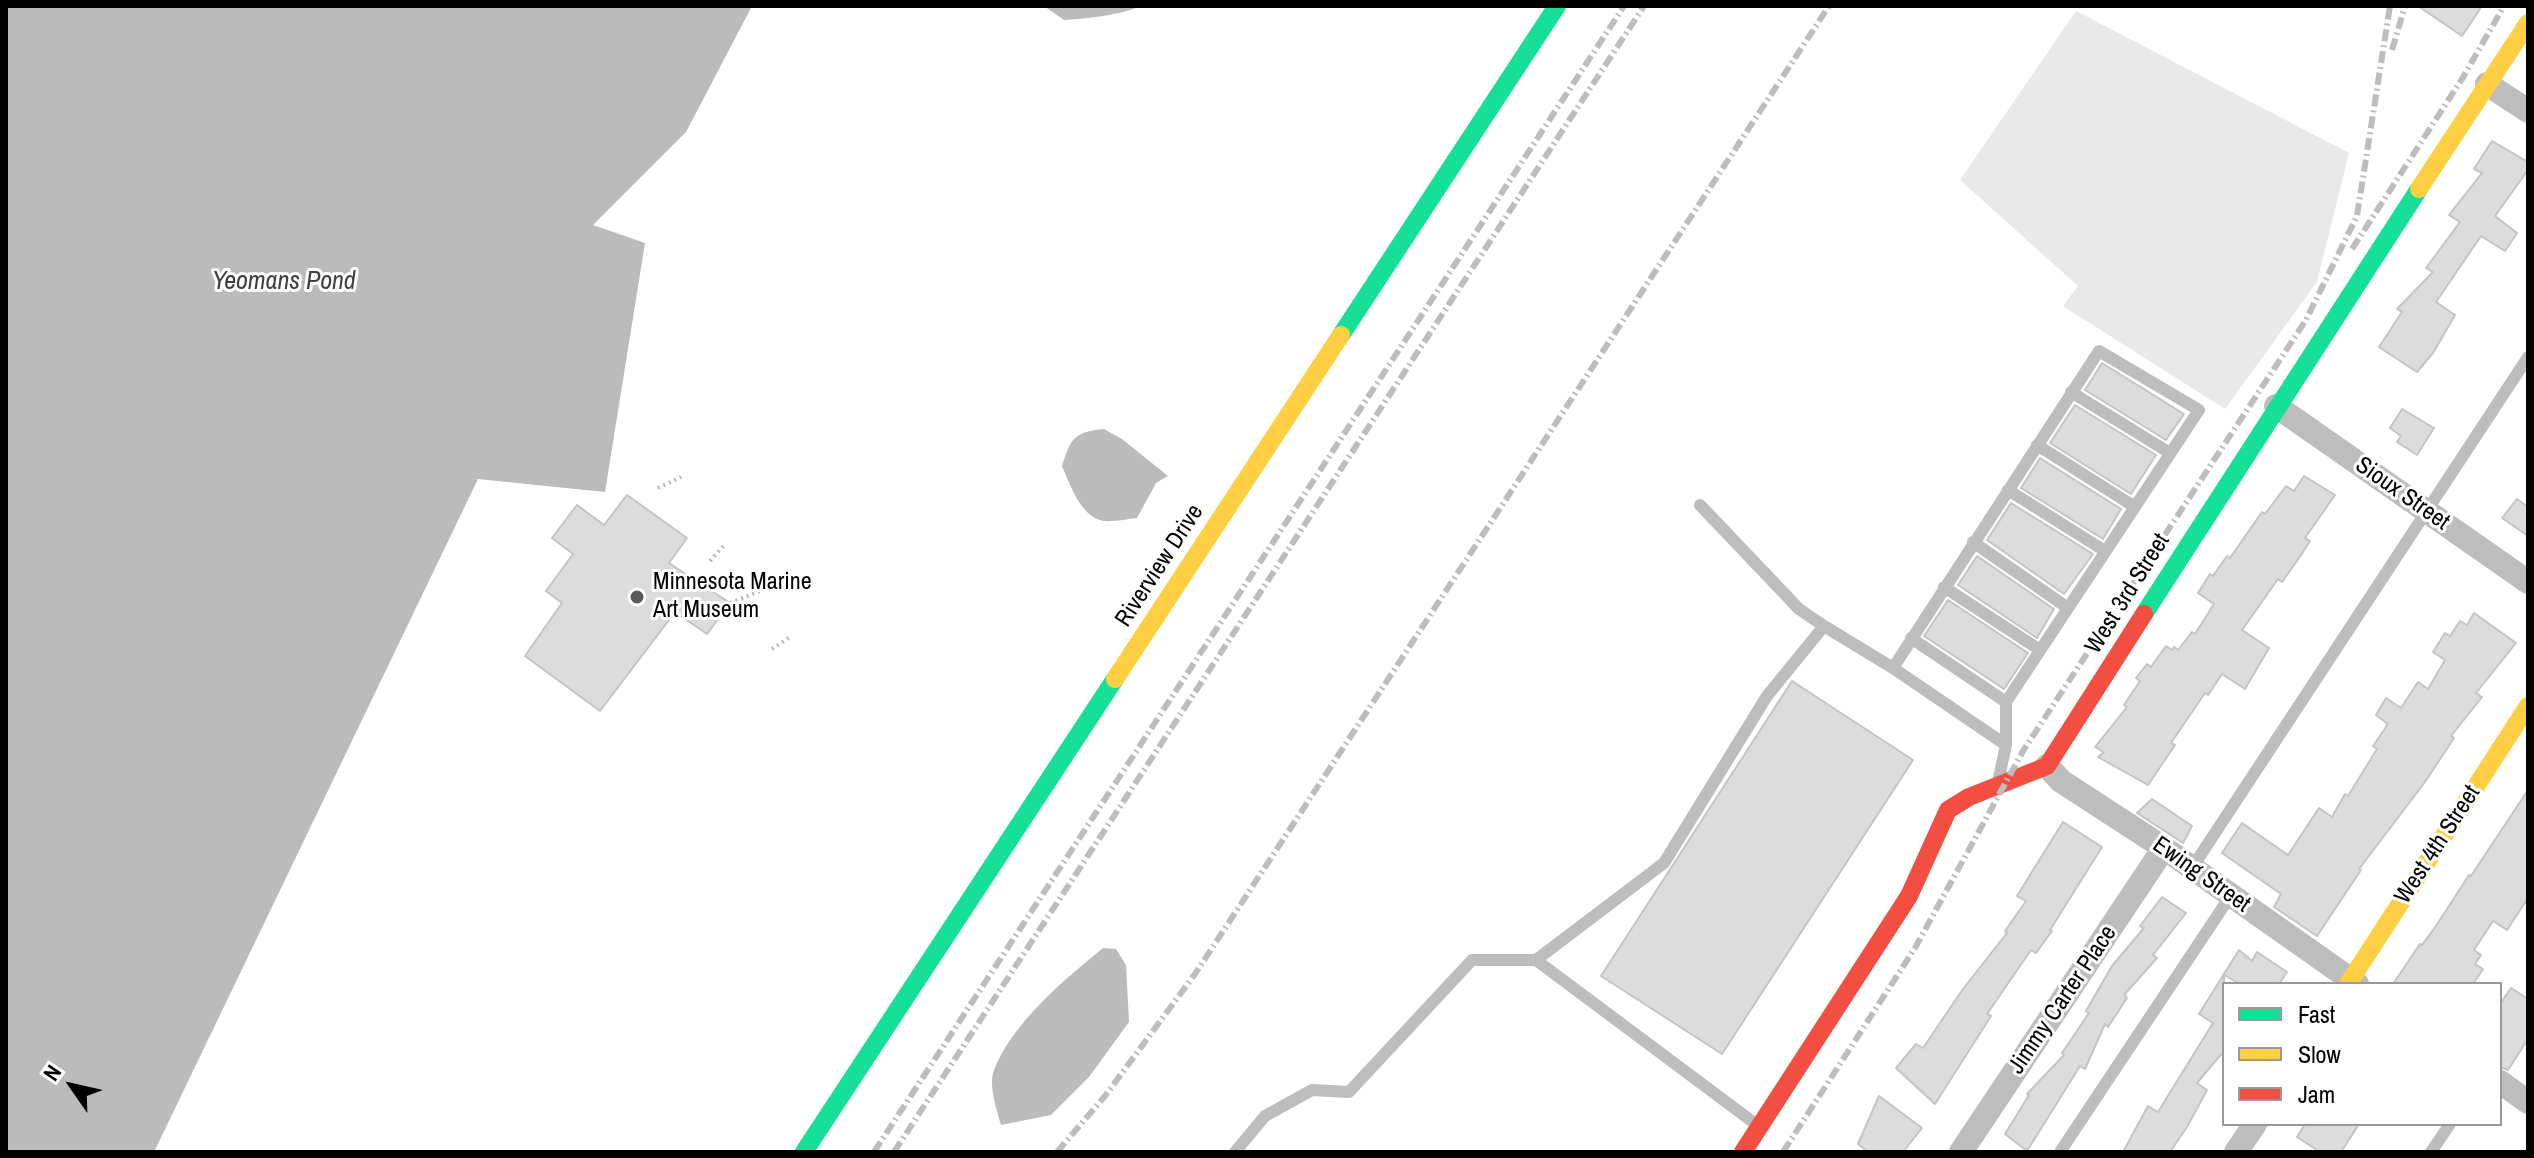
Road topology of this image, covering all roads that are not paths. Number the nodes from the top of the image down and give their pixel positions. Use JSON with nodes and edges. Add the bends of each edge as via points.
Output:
{"nodes":[{"id":1,"x":1557,"y":6,"type":"edge"},
{"id":2,"x":2528,"y":23,"type":"edge"},
{"id":3,"x":2487,"y":84,"type":"junction"},
{"id":4,"x":2528,"y":111,"type":"edge"},
{"id":5,"x":2528,"y":357,"type":"edge"},
{"id":6,"x":2071,"y":392,"type":"junction"},
{"id":7,"x":2276,"y":406,"type":"junction"},
{"id":8,"x":2037,"y":445,"type":"junction"},
{"id":9,"x":2170,"y":453,"type":"junction"},
{"id":10,"x":2008,"y":490,"type":"junction"},
{"id":11,"x":1700,"y":505,"type":"dead end"},
{"id":12,"x":2135,"y":507,"type":"junction"},
{"id":13,"x":2427,"y":511,"type":"junction"},
{"id":14,"x":1973,"y":542,"type":"junction"},
{"id":15,"x":2105,"y":551,"type":"junction"},
{"id":16,"x":2528,"y":582,"type":"edge"},
{"id":17,"x":1944,"y":587,"type":"junction"},
{"id":18,"x":2068,"y":608,"type":"junction"},
{"id":19,"x":1824,"y":626,"type":"junction"},
{"id":20,"x":1911,"y":638,"type":"junction"},
{"id":21,"x":2040,"y":650,"type":"junction"},
{"id":22,"x":1893,"y":668,"type":"junction"},
{"id":23,"x":2006,"y":702,"type":"junction"},
{"id":24,"x":2528,"y":706,"type":"edge"},
{"id":25,"x":2006,"y":745,"type":"junction"},
{"id":26,"x":2047,"y":766,"type":"junction"},
{"id":27,"x":1998,"y":785,"type":"junction"},
{"id":28,"x":2164,"y":848,"type":"junction"},
{"id":29,"x":2192,"y":868,"type":"junction"},
{"id":30,"x":2231,"y":895,"type":"junction"},
{"id":31,"x":1536,"y":960,"type":"junction"},
{"id":32,"x":2351,"y":982,"type":"edge"},
{"id":33,"x":2353,"y":982,"type":"edge"},
{"id":34,"x":2502,"y":1083,"type":"edge"},
{"id":35,"x":2528,"y":1102,"type":"edge"},
{"id":36,"x":2254,"y":1126,"type":"edge"},
{"id":37,"x":2449,"y":1126,"type":"edge"},
{"id":38,"x":1760,"y":1127,"type":"junction"},
{"id":39,"x":804,"y":1152,"type":"edge"},
{"id":40,"x":1235,"y":1152,"type":"edge"},
{"id":41,"x":1743,"y":1152,"type":"edge"},
{"id":42,"x":1961,"y":1152,"type":"edge"},
{"id":43,"x":2060,"y":1152,"type":"edge"},
{"id":44,"x":2236,"y":1152,"type":"edge"},
{"id":45,"x":2431,"y":1152,"type":"edge"}],
"edges":[{"from":1,"to":39,"type":"street","name":"Riverview Drive"},
{"from":2,"to":3,"type":"street","name":"West 3rd Street"},
{"from":3,"to":4,"type":"street"},
{"from":3,"to":7,"type":"street","name":"West 3rd Street"},
{"from":5,"to":13,"type":"lane"},
{"from":6,"to":8,"type":"lane"},
{"from":6,"to":9,"type":"lane"},
{"from":6,"to":9,"type":"lane","via":[[2099,351],[2199,410]]},
{"from":7,"to":13,"type":"street","name":"Sioux Street"},
{"from":7,"to":26,"type":"street","name":"West 3rd Street"},
{"from":8,"to":10,"type":"lane"},
{"from":8,"to":12,"type":"lane"},
{"from":9,"to":12,"type":"lane"},
{"from":10,"to":14,"type":"lane"},
{"from":10,"to":15,"type":"lane"},
{"from":11,"to":19,"type":"lane","via":[[1799,609]]},
{"from":12,"to":15,"type":"lane"},
{"from":13,"to":16,"type":"street","name":"Sioux Street"},
{"from":13,"to":29,"type":"lane"},
{"from":14,"to":17,"type":"lane"},
{"from":14,"to":18,"type":"lane"},
{"from":15,"to":18,"type":"lane"},
{"from":17,"to":20,"type":"lane"},
{"from":17,"to":21,"type":"lane"},
{"from":18,"to":21,"type":"lane"},
{"from":19,"to":22,"type":"lane"},
{"from":19,"to":31,"type":"lane","via":[[1767,696],[1664,863]]},
{"from":20,"to":22,"type":"lane"},
{"from":20,"to":23,"type":"lane"},
{"from":21,"to":23,"type":"lane"},
{"from":22,"to":25,"type":"lane"},
{"from":23,"to":25,"type":"lane"},
{"from":24,"to":33,"type":"street","name":"West 4th Street"},
{"from":25,"to":27,"type":"lane"},
{"from":26,"to":27,"type":"street"},
{"from":26,"to":28,"type":"street","name":"Ewing Street","via":[[2061,781]]},
{"from":27,"to":38,"type":"street","via":[[1948,810],[1909,896]]},
{"from":28,"to":29,"type":"street","name":"Ewing Street"},
{"from":28,"to":42,"type":"street","name":"Jimmy Carter Place"},
{"from":29,"to":30,"type":"street","name":"Ewing Street"},
{"from":30,"to":32,"type":"street","name":"Ewing Street"},
{"from":30,"to":43,"type":"lane"},
{"from":31,"to":38,"type":"lane"},
{"from":31,"to":40,"type":"lane","via":[[1472,960],[1349,1092],[1312,1090],[1265,1116]]},
{"from":34,"to":35,"type":"street"},
{"from":36,"to":44,"type":"street"},
{"from":37,"to":45,"type":"lane"},
{"from":38,"to":41,"type":"street"}]}
